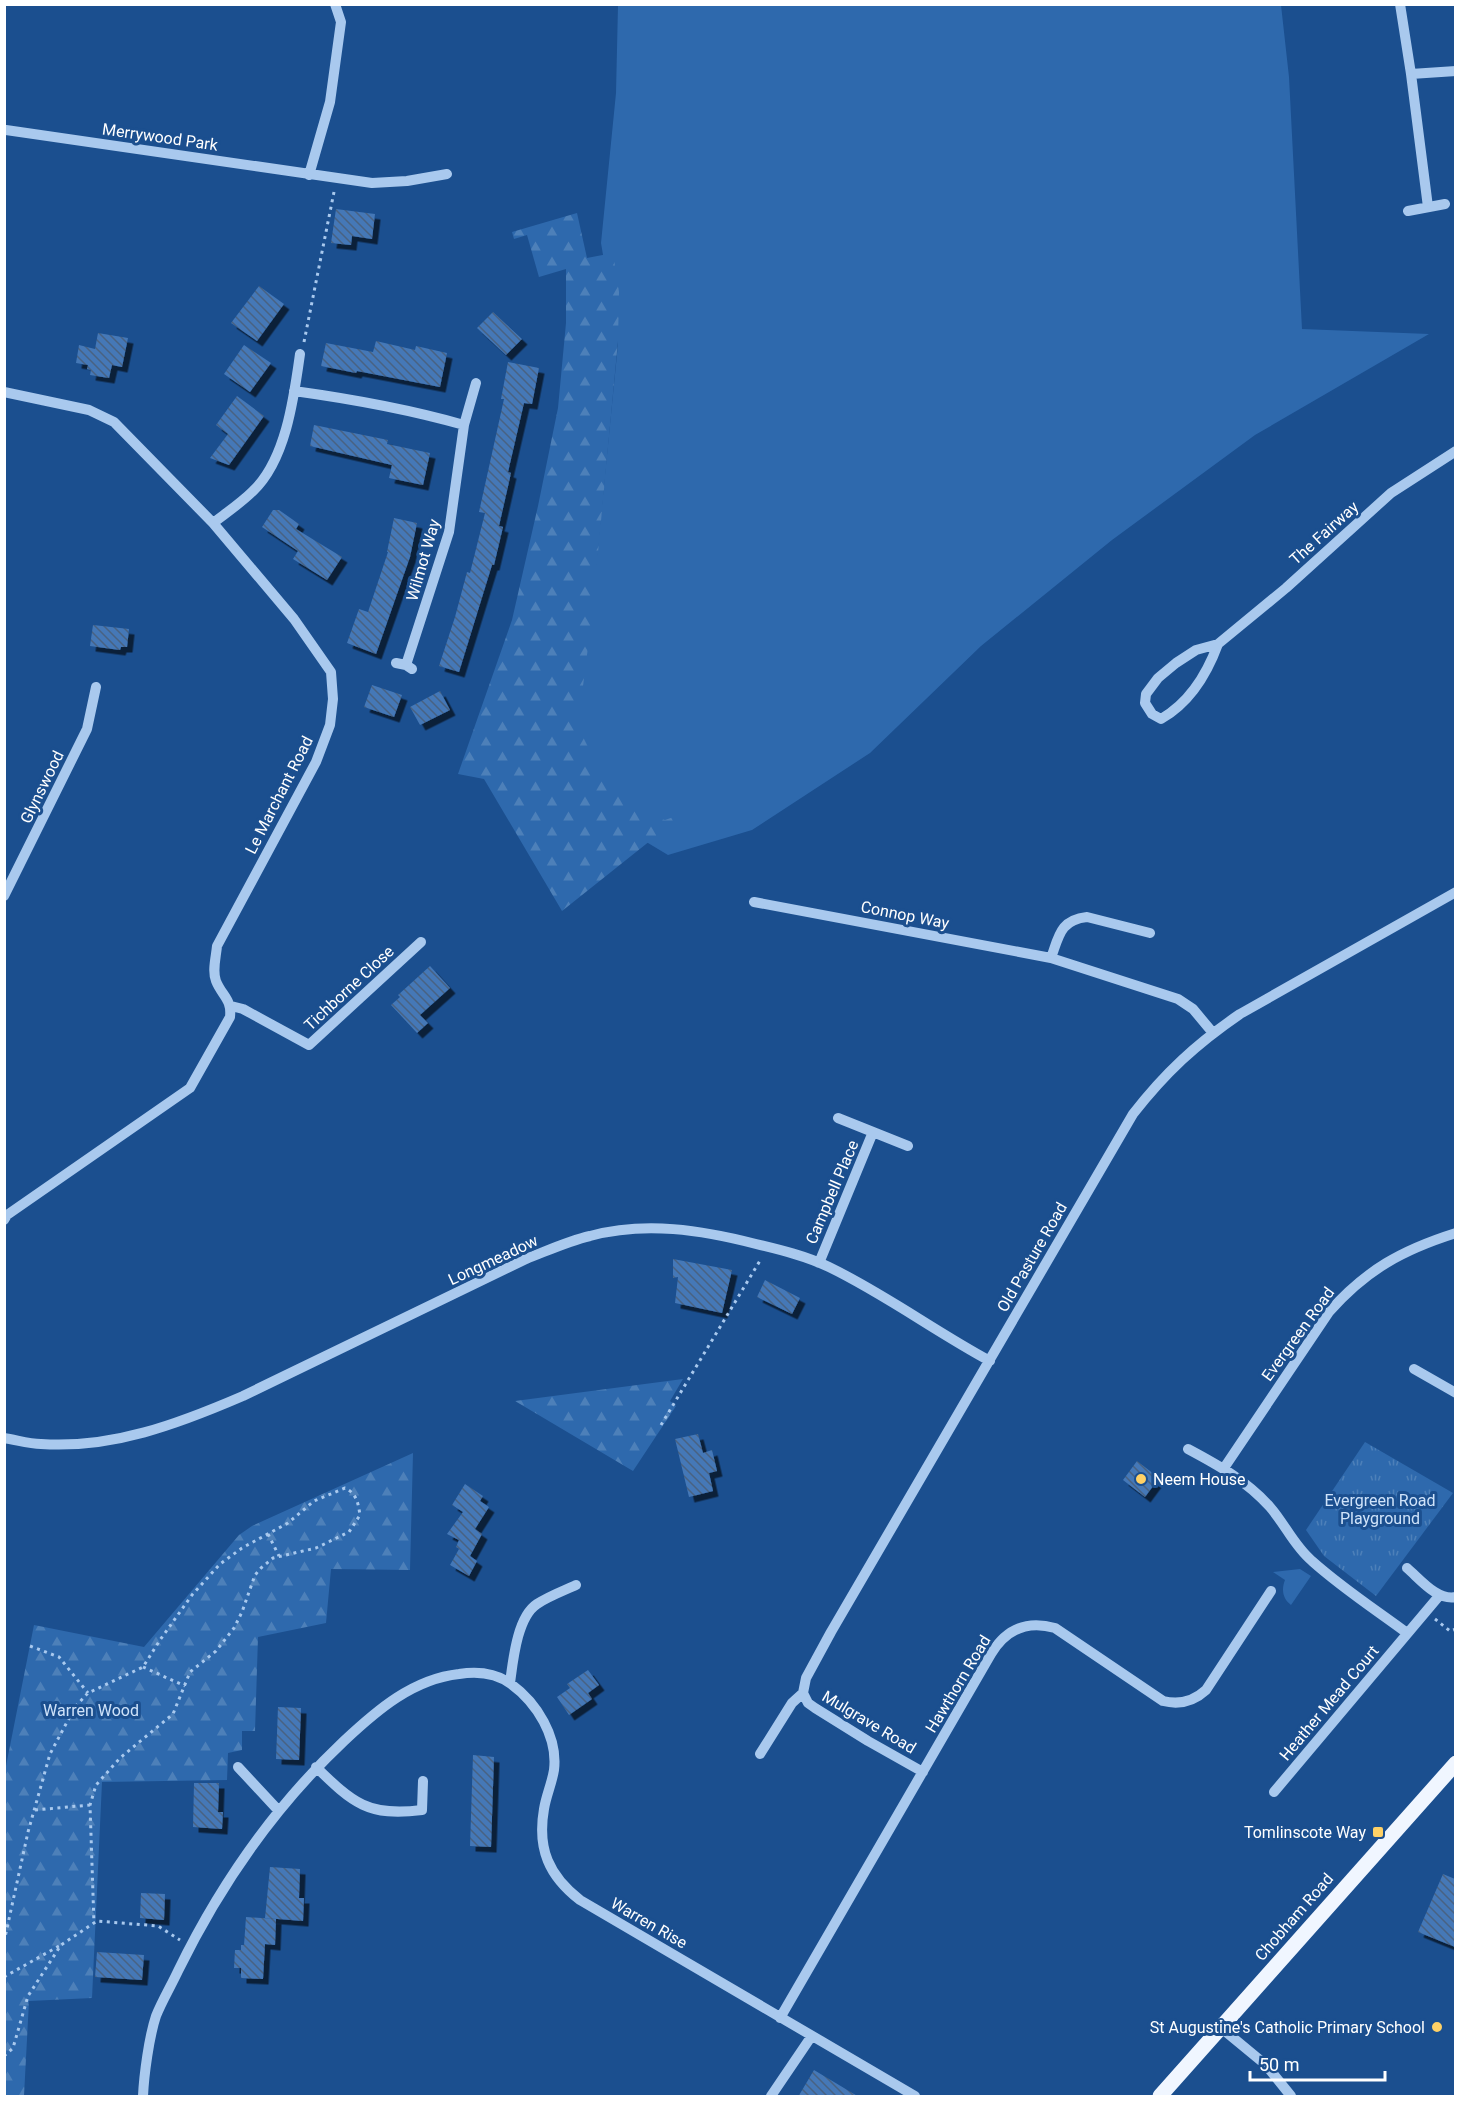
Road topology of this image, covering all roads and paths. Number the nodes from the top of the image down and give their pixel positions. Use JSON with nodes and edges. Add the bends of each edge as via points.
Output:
{"nodes":[{"id":1,"x":335,"y":4,"type":"edge"},
{"id":2,"x":1400,"y":4,"type":"edge"},
{"id":3,"x":1455,"y":71,"type":"edge"},
{"id":4,"x":1411,"y":74,"type":"junction"},
{"id":5,"x":6,"y":130,"type":"dead end"},
{"id":6,"x":447,"y":174,"type":"dead end"},
{"id":7,"x":309,"y":175,"type":"junction"},
{"id":8,"x":338,"y":179,"type":"junction"},
{"id":9,"x":1445,"y":204,"type":"dead end"},
{"id":10,"x":1428,"y":207,"type":"junction"},
{"id":11,"x":1408,"y":211,"type":"dead end"},
{"id":12,"x":300,"y":354,"type":"joint"},
{"id":13,"x":476,"y":383,"type":"dead end"},
{"id":14,"x":294,"y":391,"type":"junction"},
{"id":15,"x":4,"y":392,"type":"edge"},
{"id":16,"x":464,"y":425,"type":"junction"},
{"id":17,"x":1455,"y":451,"type":"edge"},
{"id":18,"x":213,"y":523,"type":"junction"},
{"id":19,"x":1218,"y":644,"type":"junction"},
{"id":20,"x":405,"y":666,"type":"dead end"},
{"id":21,"x":96,"y":687,"type":"dead end"},
{"id":22,"x":1455,"y":892,"type":"edge"},
{"id":23,"x":4,"y":896,"type":"edge"},
{"id":24,"x":754,"y":902,"type":"dead end"},
{"id":25,"x":1150,"y":933,"type":"dead end"},
{"id":26,"x":421,"y":942,"type":"dead end"},
{"id":27,"x":1051,"y":958,"type":"junction"},
{"id":28,"x":231,"y":1006,"type":"junction"},
{"id":29,"x":1213,"y":1033,"type":"junction"},
{"id":30,"x":838,"y":1118,"type":"dead end"},
{"id":31,"x":873,"y":1132,"type":"junction"},
{"id":32,"x":908,"y":1146,"type":"dead end"},
{"id":33,"x":4,"y":1220,"type":"edge"},
{"id":34,"x":1455,"y":1233,"type":"edge"},
{"id":35,"x":763,"y":1256,"type":"dead end"},
{"id":36,"x":819,"y":1263,"type":"junction"},
{"id":37,"x":990,"y":1361,"type":"junction"},
{"id":38,"x":1414,"y":1369,"type":"dead end"},
{"id":39,"x":1455,"y":1393,"type":"edge"},
{"id":40,"x":661,"y":1425,"type":"dead end"},
{"id":41,"x":4,"y":1438,"type":"edge"},
{"id":42,"x":1188,"y":1449,"type":"dead end"},
{"id":43,"x":1224,"y":1468,"type":"junction"},
{"id":44,"x":268,"y":1534,"type":"junction"},
{"id":45,"x":279,"y":1556,"type":"junction"},
{"id":46,"x":1407,"y":1568,"type":"dead end"},
{"id":47,"x":576,"y":1585,"type":"dead end"},
{"id":48,"x":1271,"y":1591,"type":"dead end"},
{"id":49,"x":1439,"y":1596,"type":"junction"},
{"id":50,"x":1455,"y":1597,"type":"edge"},
{"id":51,"x":1434,"y":1617,"type":"dead end"},
{"id":52,"x":1455,"y":1629,"type":"edge"},
{"id":53,"x":1407,"y":1633,"type":"junction"},
{"id":54,"x":30,"y":1646,"type":"dead end"},
{"id":55,"x":143,"y":1667,"type":"junction"},
{"id":56,"x":510,"y":1683,"type":"junction"},
{"id":57,"x":185,"y":1686,"type":"junction"},
{"id":58,"x":88,"y":1693,"type":"junction"},
{"id":59,"x":803,"y":1693,"type":"junction"},
{"id":60,"x":760,"y":1754,"type":"dead end"},
{"id":61,"x":1455,"y":1763,"type":"edge"},
{"id":62,"x":238,"y":1767,"type":"dead end"},
{"id":63,"x":316,"y":1767,"type":"junction"},
{"id":64,"x":923,"y":1772,"type":"junction"},
{"id":65,"x":423,"y":1781,"type":"dead end"},
{"id":66,"x":1274,"y":1792,"type":"dead end"},
{"id":67,"x":90,"y":1805,"type":"junction"},
{"id":68,"x":35,"y":1810,"type":"junction"},
{"id":69,"x":278,"y":1810,"type":"junction"},
{"id":70,"x":94,"y":1924,"type":"junction"},
{"id":71,"x":181,"y":1941,"type":"dead end"},
{"id":72,"x":4,"y":1942,"type":"edge"},
{"id":73,"x":61,"y":1945,"type":"junction"},
{"id":74,"x":4,"y":1977,"type":"edge"},
{"id":75,"x":780,"y":2018,"type":"junction"},
{"id":76,"x":1220,"y":2027,"type":"junction"},
{"id":77,"x":812,"y":2037,"type":"junction"},
{"id":78,"x":4,"y":2056,"type":"edge"},
{"id":79,"x":142,"y":2097,"type":"edge"},
{"id":80,"x":771,"y":2097,"type":"edge"},
{"id":81,"x":915,"y":2097,"type":"edge"},
{"id":82,"x":1160,"y":2097,"type":"edge"},
{"id":83,"x":1291,"y":2097,"type":"edge"}],
"edges":[{"from":1,"to":7,"type":"street","via":[[341,22],[330,102]]},
{"from":2,"to":4,"type":"street"},
{"from":3,"to":4,"type":"street"},
{"from":4,"to":10,"type":"street"},
{"from":5,"to":7,"type":"street","name":"Merrywood Park"},
{"from":6,"to":8,"type":"street","name":"Merrywood Park","via":[[372,183]]},
{"from":7,"to":8,"type":"street","name":"Merrywood Park"},
{"from":8,"to":12,"type":"path"},
{"from":9,"to":10,"type":"street"},
{"from":10,"to":11,"type":"street"},
{"from":12,"to":14,"type":"street"},
{"from":13,"to":16,"type":"street","name":"Wilmot Way"},
{"from":14,"to":16,"type":"street","via":[[360,400]]},
{"from":14,"to":18,"type":"street","via":[[287,429],[266,476]]},
{"from":15,"to":18,"type":"street","name":"Le Marchant Road","via":[[89,410],[114,422]]},
{"from":16,"to":20,"type":"street","name":"Wilmot Way","via":[[449,532]]},
{"from":17,"to":19,"type":"street","name":"The Fairway","via":[[1391,493]]},
{"from":18,"to":28,"type":"street","name":"Le Marchant Road","via":[[294,619],[332,672],[330,725],[316,762],[218,946],[216,980]]},
{"from":19,"to":19,"type":"street","name":"The Fairway","via":[[1210,666],[1191,694],[1161,719],[1152,714],[1145,703],[1146,694],[1158,678],[1196,650]]},
{"from":21,"to":23,"type":"street","name":"Glynswood","via":[[87,729]]},
{"from":22,"to":29,"type":"street","name":"Old Pasture Road","via":[[1268,997]]},
{"from":24,"to":27,"type":"street","name":"Connop Way"},
{"from":25,"to":27,"type":"street","via":[[1079,918],[1062,928]]},
{"from":26,"to":28,"type":"street","name":"Tichborne Close","via":[[309,1045]]},
{"from":27,"to":29,"type":"street","name":"Connop Way","via":[[1178,999],[1193,1009]]},
{"from":28,"to":33,"type":"street","via":[[230,1017],[190,1088]]},
{"from":29,"to":37,"type":"street","name":"Old Pasture Road","via":[[1169,1071],[1133,1114]]},
{"from":30,"to":31,"type":"street","name":"Campbell Place"},
{"from":31,"to":32,"type":"street","name":"Campbell Place"},
{"from":31,"to":36,"type":"street","name":"Campbell Place"},
{"from":34,"to":43,"type":"street","name":"Evergreen Road","via":[[1402,1253],[1377,1267],[1345,1294]]},
{"from":35,"to":40,"type":"path"},
{"from":36,"to":37,"type":"street","name":"Longmeadow"},
{"from":36,"to":41,"type":"street","name":"Longmeadow","via":[[701,1231],[643,1228],[592,1235],[526,1259],[253,1391],[156,1430],[79,1444],[40,1444]]},
{"from":37,"to":59,"type":"street","name":"Old Pasture Road","via":[[815,1661]]},
{"from":38,"to":39,"type":"street"},
{"from":42,"to":43,"type":"street"},
{"from":43,"to":53,"type":"street","via":[[1271,1508],[1310,1560]]},
{"from":44,"to":45,"type":"path"},
{"from":44,"to":45,"type":"path","via":[[314,1501],[338,1490],[352,1491],[358,1501],[360,1515],[349,1532],[316,1548]]},
{"from":44,"to":55,"type":"path","via":[[220,1564],[192,1595]]},
{"from":45,"to":57,"type":"path","via":[[255,1575],[234,1628],[216,1651],[190,1672]]},
{"from":46,"to":49,"type":"street"},
{"from":47,"to":56,"type":"street","via":[[535,1605],[525,1619],[515,1646]]},
{"from":48,"to":64,"type":"street","name":"Hawthorn Road","via":[[1206,1690],[1193,1700],[1177,1703],[1163,1701],[1055,1628],[1035,1625],[1013,1630],[996,1646]]},
{"from":49,"to":50,"type":"street"},
{"from":49,"to":53,"type":"street","name":"Heather Mead Court"},
{"from":51,"to":52,"type":"path","via":[[1450,1631]]},
{"from":53,"to":66,"type":"street","name":"Heather Mead Court"},
{"from":54,"to":58,"type":"path","via":[[59,1657]]},
{"from":55,"to":57,"type":"path"},
{"from":55,"to":58,"type":"path"},
{"from":56,"to":63,"type":"street","name":"Warren Rise","via":[[474,1673],[444,1676],[421,1684],[378,1710]]},
{"from":56,"to":75,"type":"street","name":"Warren Rise","via":[[540,1715],[553,1748],[554,1771],[544,1807],[542,1841],[556,1876],[580,1900]]},
{"from":57,"to":67,"type":"path","via":[[173,1714],[120,1758],[96,1785]]},
{"from":58,"to":68,"type":"path","via":[[75,1707],[50,1754]]},
{"from":59,"to":60,"type":"street","name":"Old Pasture Road","via":[[792,1703]]},
{"from":59,"to":64,"type":"street","name":"Mulgrave Road","via":[[815,1708]]},
{"from":61,"to":76,"type":"main road","name":"Chobham Road"},
{"from":62,"to":69,"type":"street"},
{"from":63,"to":65,"type":"street","via":[[358,1804],[391,1812],[422,1810]]},
{"from":63,"to":69,"type":"street","name":"Warren Rise"},
{"from":64,"to":75,"type":"street","name":"Hawthorn Road"},
{"from":67,"to":68,"type":"path"},
{"from":67,"to":70,"type":"path"},
{"from":68,"to":72,"type":"path"},
{"from":69,"to":79,"type":"street","name":"Warren Rise","via":[[218,1895],[160,2008]]},
{"from":70,"to":71,"type":"path","via":[[98,1921],[158,1926]]},
{"from":70,"to":73,"type":"path"},
{"from":73,"to":74,"type":"path"},
{"from":73,"to":78,"type":"path","via":[[28,1996],[13,2048]]},
{"from":75,"to":77,"type":"street","name":"Warren Rise"},
{"from":76,"to":82,"type":"main road","name":"Chobham Road"},
{"from":76,"to":83,"type":"street","via":[[1266,2065]]},
{"from":77,"to":80,"type":"street"},
{"from":77,"to":81,"type":"street","name":"Warren Rise"}]}
